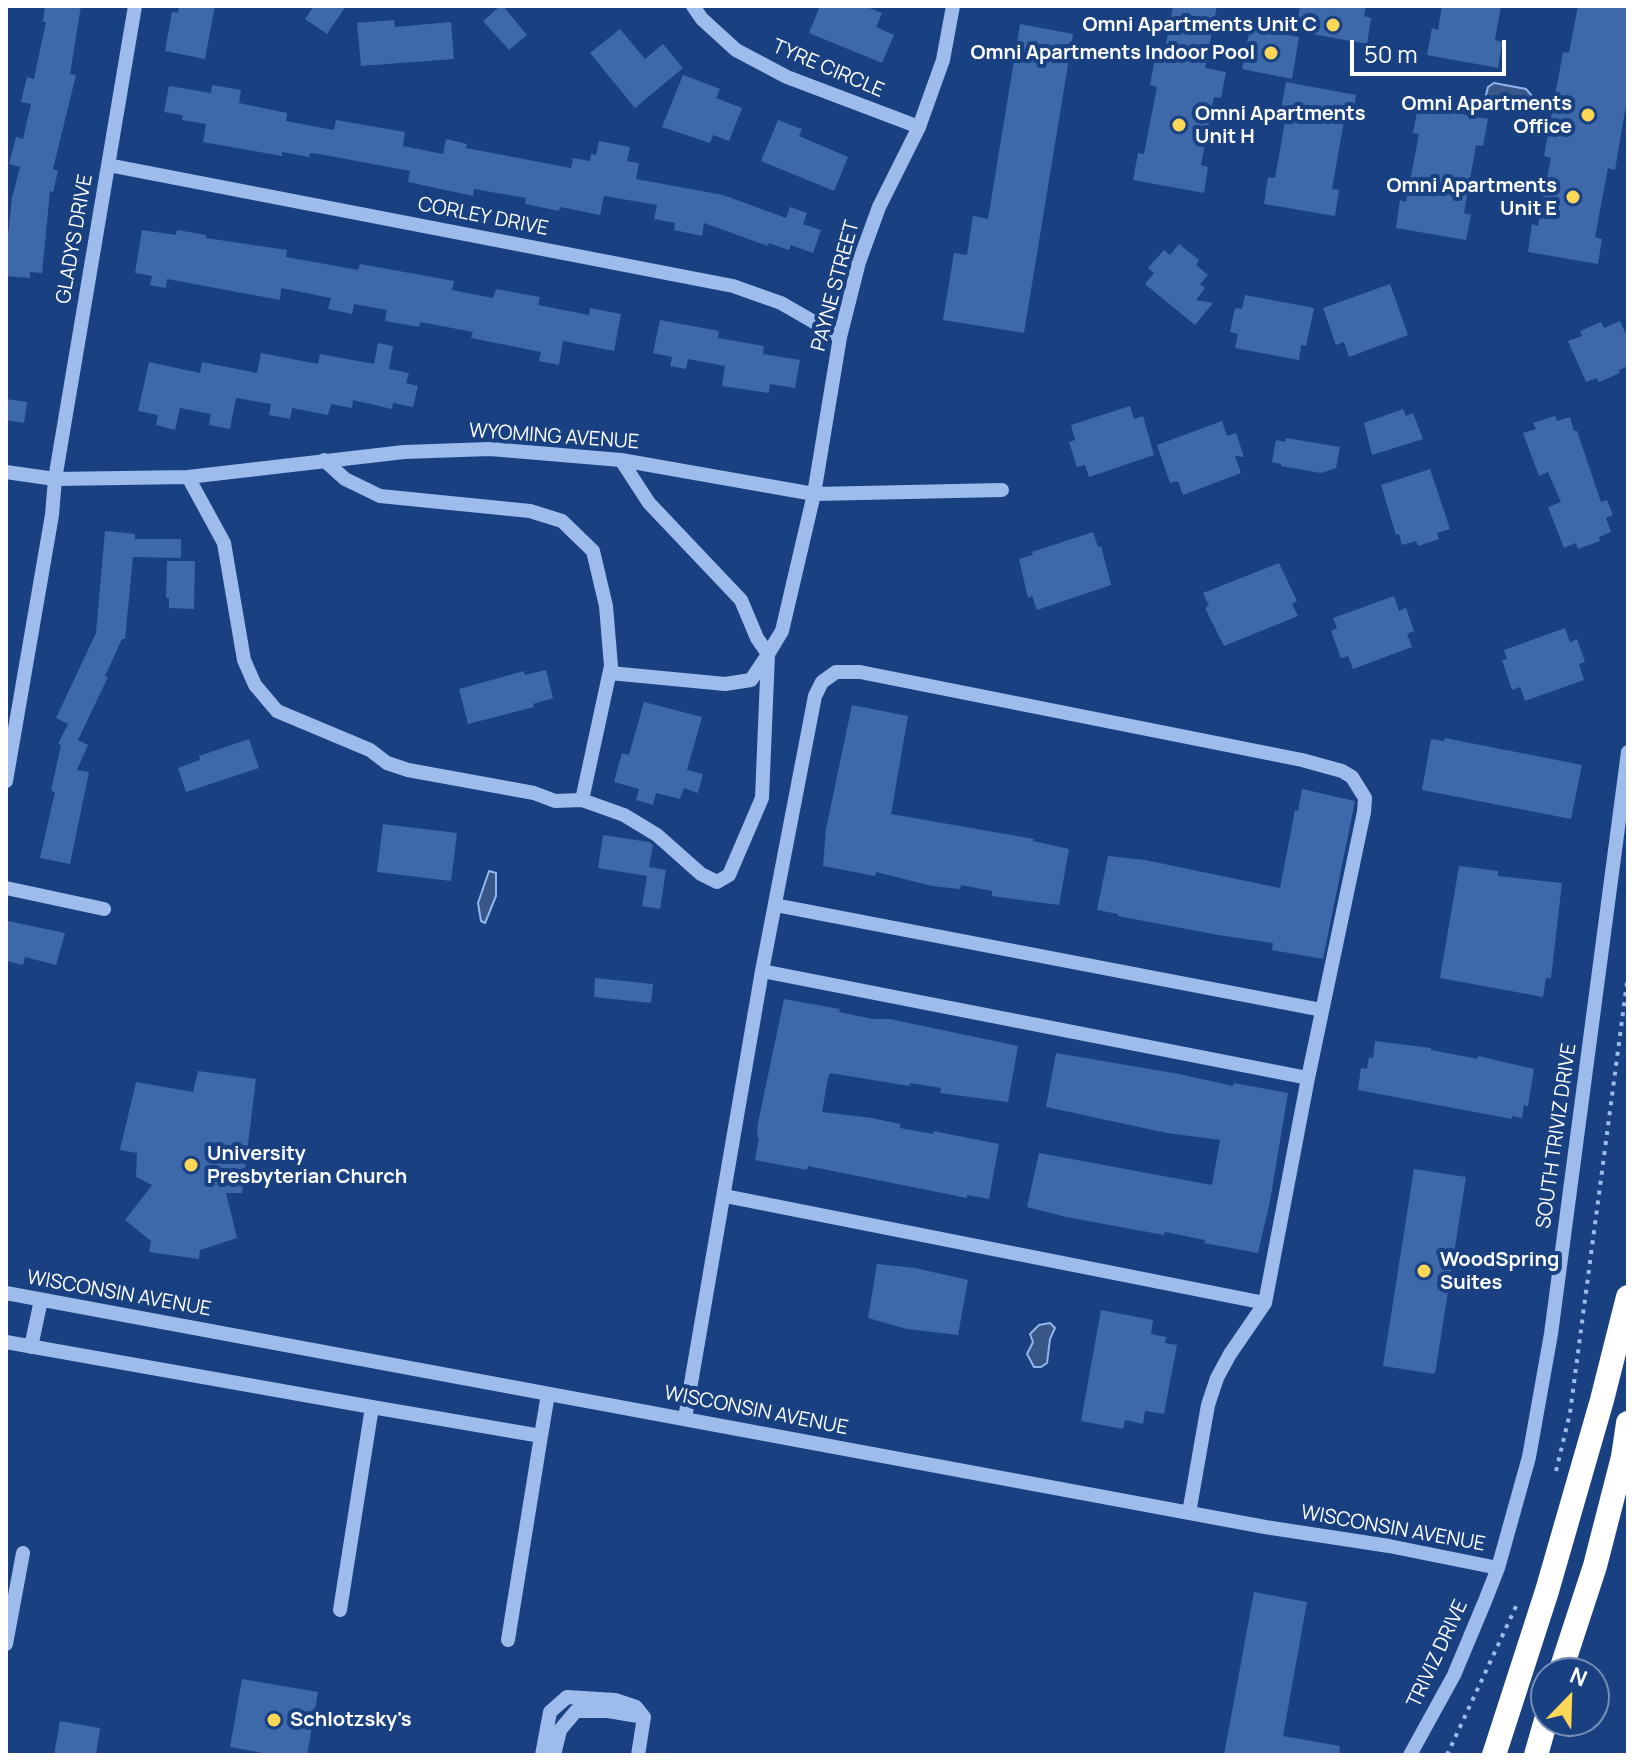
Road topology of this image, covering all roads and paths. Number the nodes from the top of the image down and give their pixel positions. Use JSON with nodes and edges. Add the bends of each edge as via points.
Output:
{"nodes":[{"id":1,"x":135,"y":6,"type":"edge"},
{"id":2,"x":693,"y":6,"type":"edge"},
{"id":3,"x":953,"y":6,"type":"edge"},
{"id":4,"x":919,"y":127,"type":"junction"},
{"id":5,"x":108,"y":165,"type":"junction"},
{"id":6,"x":840,"y":337,"type":"junction"},
{"id":7,"x":324,"y":460,"type":"junction"},
{"id":8,"x":621,"y":460,"type":"junction"},
{"id":9,"x":6,"y":472,"type":"edge"},
{"id":10,"x":188,"y":477,"type":"junction"},
{"id":11,"x":55,"y":479,"type":"junction"},
{"id":12,"x":1002,"y":490,"type":"dead end"},
{"id":13,"x":814,"y":494,"type":"junction"},
{"id":14,"x":768,"y":654,"type":"junction"},
{"id":15,"x":610,"y":673,"type":"junction"},
{"id":16,"x":1628,"y":752,"type":"edge"},
{"id":17,"x":6,"y":781,"type":"edge"},
{"id":18,"x":582,"y":800,"type":"junction"},
{"id":19,"x":6,"y":888,"type":"edge"},
{"id":20,"x":775,"y":905,"type":"junction"},
{"id":21,"x":104,"y":909,"type":"dead end"},
{"id":22,"x":762,"y":971,"type":"junction"},
{"id":23,"x":1322,"y":1010,"type":"junction"},
{"id":24,"x":1308,"y":1078,"type":"junction"},
{"id":25,"x":725,"y":1196,"type":"junction"},
{"id":26,"x":6,"y":1293,"type":"edge"},
{"id":27,"x":1628,"y":1297,"type":"edge"},
{"id":28,"x":41,"y":1300,"type":"junction"},
{"id":29,"x":1265,"y":1303,"type":"junction"},
{"id":30,"x":6,"y":1342,"type":"edge"},
{"id":31,"x":31,"y":1347,"type":"junction"},
{"id":32,"x":548,"y":1394,"type":"junction"},
{"id":33,"x":372,"y":1407,"type":"junction"},
{"id":34,"x":685,"y":1418,"type":"junction"},
{"id":35,"x":1628,"y":1423,"type":"edge"},
{"id":36,"x":541,"y":1436,"type":"junction"},
{"id":37,"x":1189,"y":1513,"type":"junction"},
{"id":38,"x":23,"y":1553,"type":"dead end"},
{"id":39,"x":1498,"y":1568,"type":"junction"},
{"id":40,"x":340,"y":1610,"type":"dead end"},
{"id":41,"x":508,"y":1640,"type":"dead end"},
{"id":42,"x":6,"y":1644,"type":"edge"},
{"id":43,"x":1565,"y":1657,"type":"edge"},
{"id":44,"x":644,"y":1717,"type":"junction"},
{"id":45,"x":542,"y":1755,"type":"edge"},
{"id":46,"x":554,"y":1755,"type":"edge"},
{"id":47,"x":638,"y":1755,"type":"edge"},
{"id":48,"x":1410,"y":1755,"type":"edge"},
{"id":49,"x":1494,"y":1755,"type":"edge"}],
"edges":[{"from":1,"to":5,"type":"street","name":"GLADYS DRIVE"},
{"from":2,"to":4,"type":"street","name":"TYRE CIRCLE","via":[[736,50],[787,77]]},
{"from":3,"to":4,"type":"street","name":"PAYNE STREET","via":[[943,60]]},
{"from":4,"to":6,"type":"street","name":"PAYNE STREET","via":[[879,207]]},
{"from":5,"to":6,"type":"street","name":"CORLEY DRIVE","via":[[733,286],[781,303]]},
{"from":5,"to":11,"type":"street","name":"GLADYS DRIVE"},
{"from":6,"to":13,"type":"street","name":"PAYNE STREET"},
{"from":7,"to":8,"type":"street","name":"WYOMING AVENUE","via":[[490,449]]},
{"from":7,"to":10,"type":"street","name":"WYOMING AVENUE"},
{"from":7,"to":15,"type":"street","via":[[345,479],[380,496],[530,511],[562,521],[593,551],[606,606]]},
{"from":8,"to":13,"type":"street","name":"WYOMING AVENUE"},
{"from":8,"to":14,"type":"street","via":[[649,503],[741,600]]},
{"from":9,"to":11,"type":"street","name":"WYOMING AVENUE"},
{"from":10,"to":11,"type":"street","name":"WYOMING AVENUE"},
{"from":10,"to":18,"type":"street","via":[[224,543],[244,660],[255,685],[277,711],[408,770],[555,801]]},
{"from":11,"to":17,"type":"street","name":"GLADYS DRIVE"},
{"from":12,"to":13,"type":"street","name":"WYOMING AVENUE"},
{"from":13,"to":14,"type":"street","name":"PAYNE STREET","via":[[782,631]]},
{"from":14,"to":15,"type":"street","via":[[751,680],[725,684]]},
{"from":14,"to":18,"type":"street","via":[[762,798],[729,875],[717,882],[701,874],[646,828]]},
{"from":15,"to":18,"type":"street"},
{"from":16,"to":39,"type":"street","name":"SOUTH TRIVIZ DRIVE","via":[[1551,1334],[1529,1457]]},
{"from":19,"to":21,"type":"street"},
{"from":20,"to":22,"type":"street"},
{"from":20,"to":23,"type":"street"},
{"from":20,"to":23,"type":"street","via":[[815,696],[836,672],[860,672],[1302,760],[1352,777],[1365,798],[1364,812]]},
{"from":22,"to":24,"type":"street"},
{"from":22,"to":25,"type":"street"},
{"from":23,"to":24,"type":"street"},
{"from":24,"to":29,"type":"street"},
{"from":25,"to":29,"type":"street"},
{"from":25,"to":34,"type":"street"},
{"from":26,"to":28,"type":"street","name":"WISCONSIN AVENUE"},
{"from":27,"to":49,"type":"highway","via":[[1547,1591]]},
{"from":28,"to":31,"type":"street"},
{"from":28,"to":32,"type":"street","name":"WISCONSIN AVENUE"},
{"from":29,"to":37,"type":"street","via":[[1217,1378]]},
{"from":30,"to":31,"type":"street"},
{"from":31,"to":33,"type":"street"},
{"from":32,"to":34,"type":"street","name":"WISCONSIN AVENUE"},
{"from":32,"to":36,"type":"street"},
{"from":33,"to":36,"type":"street"},
{"from":33,"to":40,"type":"street"},
{"from":34,"to":37,"type":"street","name":"WISCONSIN AVENUE"},
{"from":35,"to":43,"type":"highway","via":[[1595,1566]]},
{"from":36,"to":41,"type":"street"},
{"from":37,"to":39,"type":"street","name":"WISCONSIN AVENUE"},
{"from":38,"to":42,"type":"street"},
{"from":39,"to":48,"type":"street","name":"TRIVIZ DRIVE","via":[[1454,1675]]},
{"from":44,"to":45,"type":"street","via":[[636,1707],[615,1700],[567,1697],[550,1712]]},
{"from":44,"to":46,"type":"street","via":[[576,1711],[560,1730]]},
{"from":44,"to":47,"type":"street"}]}
